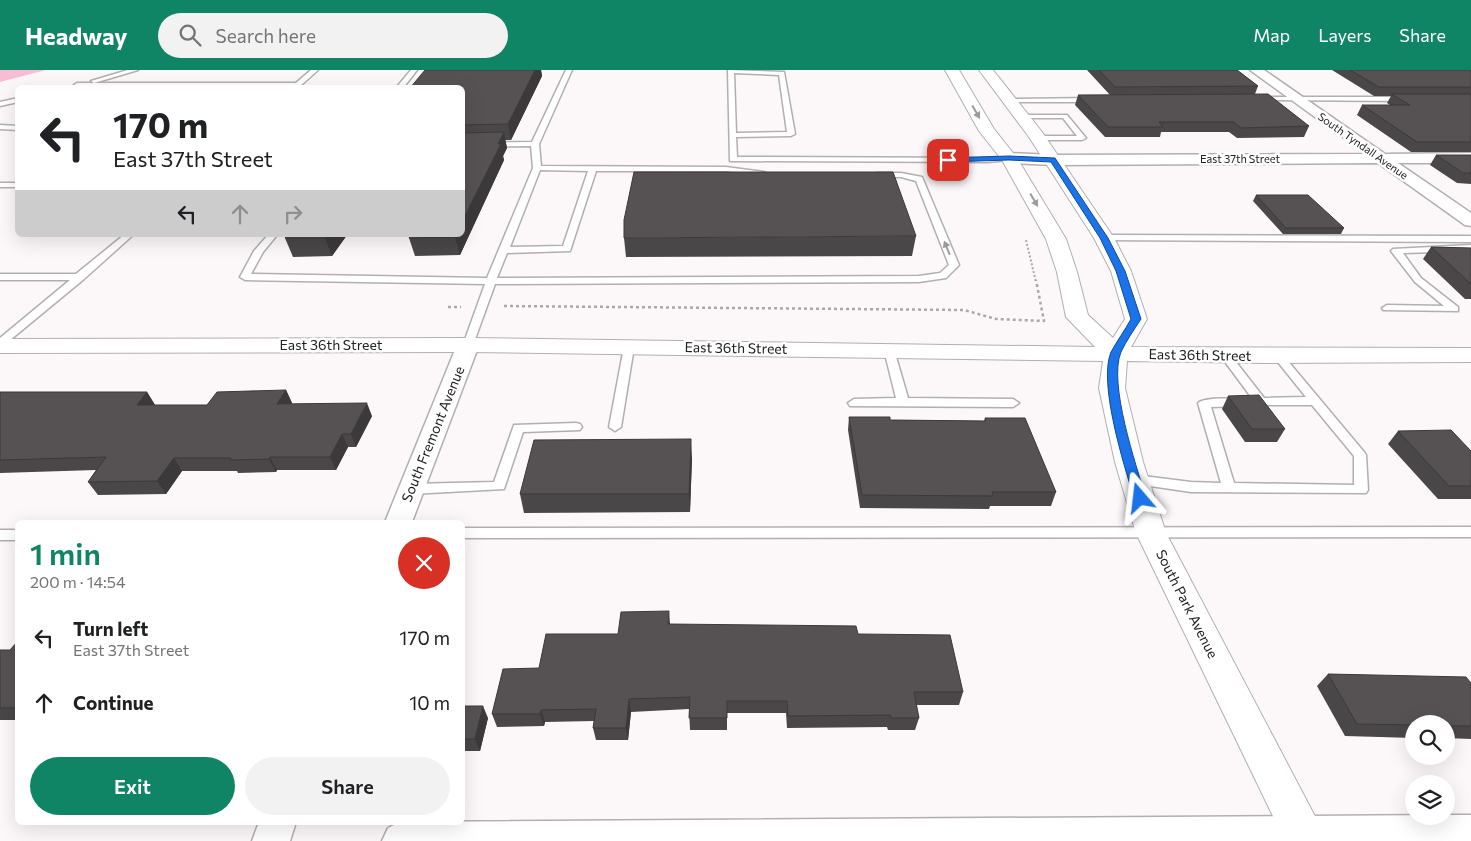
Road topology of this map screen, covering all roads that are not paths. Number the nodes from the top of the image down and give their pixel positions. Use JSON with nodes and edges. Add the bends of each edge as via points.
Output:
{"nodes":[{"id":1,"x":135,"y":70,"type":"edge"},
{"id":2,"x":315,"y":70,"type":"edge"},
{"id":3,"x":414,"y":70,"type":"edge"},
{"id":4,"x":569,"y":70,"type":"edge"},
{"id":5,"x":952,"y":70,"type":"edge"},
{"id":6,"x":986,"y":70,"type":"edge"},
{"id":7,"x":1256,"y":70,"type":"edge"},
{"id":8,"x":731,"y":71,"type":"edge"},
{"id":9,"x":77,"y":85,"type":"edge"},
{"id":10,"x":297,"y":85,"type":"edge"},
{"id":11,"x":402,"y":85,"type":"edge"},
{"id":12,"x":1248,"y":99,"type":"edge"},
{"id":13,"x":1297,"y":99,"type":"junction"},
{"id":14,"x":1413,"y":99,"type":"edge"},
{"id":15,"x":1103,"y":100,"type":"edge"},
{"id":16,"x":15,"y":101,"type":"edge"},
{"id":17,"x":1010,"y":101,"type":"junction"},
{"id":18,"x":0,"y":104,"type":"edge"},
{"id":19,"x":1021,"y":116,"type":"junction"},
{"id":20,"x":0,"y":127,"type":"edge"},
{"id":21,"x":15,"y":128,"type":"edge"},
{"id":22,"x":733,"y":135,"type":"junction"},
{"id":23,"x":1038,"y":138,"type":"junction"},
{"id":24,"x":535,"y":144,"type":"junction"},
{"id":25,"x":465,"y":145,"type":"edge"},
{"id":26,"x":1009,"y":158,"type":"junction"},
{"id":27,"x":1381,"y":158,"type":"junction"},
{"id":28,"x":1471,"y":158,"type":"edge"},
{"id":29,"x":733,"y":159,"type":"junction"},
{"id":30,"x":1053,"y":160,"type":"junction"},
{"id":31,"x":537,"y":168,"type":"junction"},
{"id":32,"x":593,"y":169,"type":"junction"},
{"id":33,"x":726,"y":169,"type":"junction"},
{"id":34,"x":769,"y":175,"type":"edge"},
{"id":35,"x":872,"y":175,"type":"edge"},
{"id":36,"x":0,"y":185,"type":"edge"},
{"id":37,"x":15,"y":185,"type":"edge"},
{"id":38,"x":1471,"y":221,"type":"edge"},
{"id":39,"x":127,"y":237,"type":"edge"},
{"id":40,"x":271,"y":237,"type":"edge"},
{"id":41,"x":1104,"y":238,"type":"junction"},
{"id":42,"x":1471,"y":239,"type":"edge"},
{"id":43,"x":1471,"y":248,"type":"edge"},
{"id":44,"x":504,"y":250,"type":"junction"},
{"id":45,"x":0,"y":277,"type":"edge"},
{"id":46,"x":81,"y":277,"type":"junction"},
{"id":47,"x":491,"y":281,"type":"junction"},
{"id":48,"x":1387,"y":308,"type":"dead end"},
{"id":49,"x":0,"y":345,"type":"edge"},
{"id":50,"x":468,"y":345,"type":"junction"},
{"id":51,"x":629,"y":347,"type":"junction"},
{"id":52,"x":889,"y":350,"type":"junction"},
{"id":53,"x":1116,"y":353,"type":"junction"},
{"id":54,"x":1225,"y":355,"type":"junction"},
{"id":55,"x":1471,"y":355,"type":"edge"},
{"id":56,"x":1278,"y":356,"type":"junction"},
{"id":57,"x":1316,"y":401,"type":"junction"},
{"id":58,"x":903,"y":402,"type":"junction"},
{"id":59,"x":1261,"y":402,"type":"junction"},
{"id":60,"x":854,"y":403,"type":"dead end"},
{"id":61,"x":1013,"y":403,"type":"dead end"},
{"id":62,"x":576,"y":427,"type":"dead end"},
{"id":63,"x":615,"y":427,"type":"dead end"},
{"id":64,"x":1134,"y":480,"type":"junction"},
{"id":65,"x":1229,"y":488,"type":"junction"},
{"id":66,"x":411,"y":489,"type":"junction"},
{"id":67,"x":399,"y":520,"type":"edge"},
{"id":68,"x":1471,"y":532,"type":"edge"},
{"id":69,"x":465,"y":533,"type":"edge"},
{"id":70,"x":1151,"y":533,"type":"junction"},
{"id":71,"x":0,"y":535,"type":"edge"},
{"id":72,"x":15,"y":535,"type":"edge"},
{"id":73,"x":277,"y":825,"type":"edge"},
{"id":74,"x":1471,"y":834,"type":"edge"},
{"id":75,"x":1306,"y":838,"type":"edge"},
{"id":76,"x":270,"y":841,"type":"edge"},
{"id":77,"x":401,"y":841,"type":"edge"}],
"edges":[{"from":1,"to":9,"type":"lane"},
{"from":2,"to":10,"type":"lane"},
{"from":3,"to":11,"type":"lane"},
{"from":4,"to":24,"type":"lane"},
{"from":5,"to":26,"type":"main road","one_way":true,"via":[[987,131]]},
{"from":6,"to":17,"type":"main road","name":"South Park Avenue"},
{"from":7,"to":13,"type":"street","name":"South Tyndall Avenue"},
{"from":8,"to":22,"type":"lane"},
{"from":8,"to":22,"type":"lane","via":[[782,73],[791,134]]},
{"from":12,"to":13,"type":"lane"},
{"from":13,"to":14,"type":"lane"},
{"from":13,"to":27,"type":"street","name":"South Tyndall Avenue"},
{"from":15,"to":17,"type":"lane"},
{"from":16,"to":18,"type":"lane"},
{"from":17,"to":19,"type":"main road","name":"South Park Avenue"},
{"from":19,"to":23,"type":"main road","name":"South Park Avenue"},
{"from":19,"to":23,"type":"lane","via":[[1065,116],[1082,138]]},
{"from":20,"to":21,"type":"lane"},
{"from":22,"to":29,"type":"lane"},
{"from":23,"to":30,"type":"main road","name":"South Park Avenue"},
{"from":24,"to":25,"type":"lane"},
{"from":24,"to":31,"type":"lane"},
{"from":26,"to":29,"type":"lane"},
{"from":26,"to":30,"type":"street","name":"East 37th Street"},
{"from":26,"to":53,"type":"main road","one_way":true,"via":[[1056,239],[1078,317]]},
{"from":27,"to":28,"type":"street","name":"East 37th Street"},
{"from":27,"to":30,"type":"street","name":"East 37th Street"},
{"from":27,"to":38,"type":"street","name":"South Tyndall Avenue"},
{"from":29,"to":33,"type":"lane"},
{"from":30,"to":41,"type":"main road","name":"South Park Avenue"},
{"from":31,"to":32,"type":"lane"},
{"from":31,"to":44,"type":"lane"},
{"from":32,"to":33,"type":"lane"},
{"from":32,"to":44,"type":"lane","via":[[567,249]]},
{"from":33,"to":34,"type":"lane"},
{"from":47,"to":35,"type":"lane","one_way":true,"via":[[919,280],[943,276],[954,265],[919,179],[901,174]]},
{"from":36,"to":37,"type":"lane"},
{"from":39,"to":46,"type":"lane"},
{"from":40,"to":47,"type":"lane","via":[[259,251],[245,277]]},
{"from":41,"to":42,"type":"lane"},
{"from":41,"to":53,"type":"main road","name":"South Park Avenue","via":[[1121,271],[1136,319]]},
{"from":43,"to":48,"type":"lane","via":[[1396,251],[1418,280],[1454,309]]},
{"from":44,"to":47,"type":"lane"},
{"from":45,"to":46,"type":"lane"},
{"from":46,"to":49,"type":"lane"},
{"from":47,"to":50,"type":"lane"},
{"from":49,"to":50,"type":"main road","name":"East 36th Street"},
{"from":50,"to":51,"type":"main road","name":"East 36th Street"},
{"from":50,"to":66,"type":"street","name":"South Fremont Avenue"},
{"from":51,"to":52,"type":"main road","name":"East 36th Street"},
{"from":51,"to":63,"type":"lane"},
{"from":52,"to":53,"type":"main road","name":"East 36th Street"},
{"from":52,"to":58,"type":"lane"},
{"from":53,"to":54,"type":"main road","name":"East 36th Street"},
{"from":53,"to":64,"type":"main road","name":"South Park Avenue","via":[[1112,388]]},
{"from":54,"to":56,"type":"main road","name":"East 36th Street"},
{"from":54,"to":59,"type":"lane"},
{"from":55,"to":56,"type":"main road","name":"East 36th Street"},
{"from":56,"to":57,"type":"lane"},
{"from":57,"to":59,"type":"lane"},
{"from":57,"to":65,"type":"lane","via":[[1360,455],[1361,490]]},
{"from":58,"to":60,"type":"lane"},
{"from":58,"to":61,"type":"lane"},
{"from":59,"to":65,"type":"lane","via":[[1204,403]]},
{"from":62,"to":66,"type":"lane","via":[[518,428],[499,486]]},
{"from":64,"to":65,"type":"lane"},
{"from":64,"to":70,"type":"main road","name":"South Park Avenue"},
{"from":66,"to":67,"type":"street","name":"South Fremont Avenue"},
{"from":68,"to":70,"type":"lane"},
{"from":69,"to":70,"type":"lane"},
{"from":70,"to":75,"type":"main road","name":"South Park Avenue"},
{"from":71,"to":72,"type":"lane"},
{"from":73,"to":76,"type":"street"},
{"from":74,"to":75,"type":"street"},
{"from":75,"to":77,"type":"street"}]}
